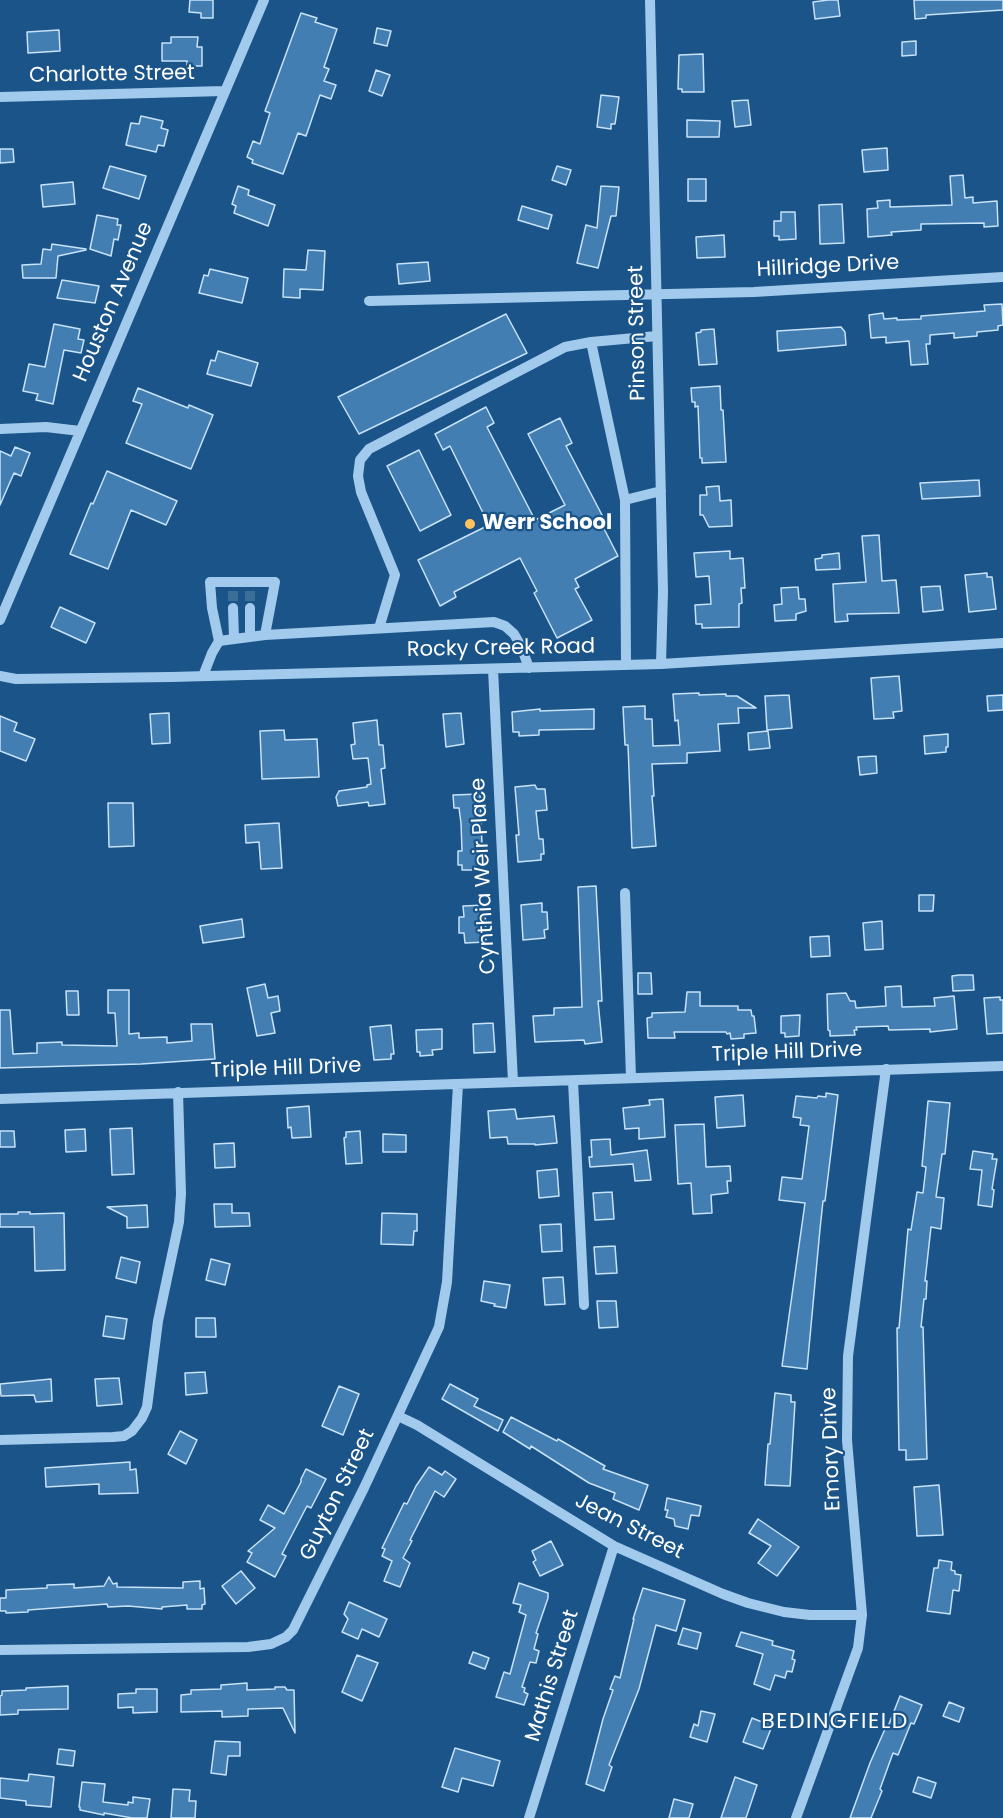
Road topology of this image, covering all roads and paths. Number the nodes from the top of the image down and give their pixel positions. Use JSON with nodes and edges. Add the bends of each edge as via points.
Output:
{"nodes":[{"id":1,"x":264,"y":0,"type":"edge"},
{"id":2,"x":650,"y":0,"type":"edge"},
{"id":3,"x":224,"y":91,"type":"junction"},
{"id":4,"x":0,"y":97,"type":"edge"},
{"id":5,"x":1003,"y":276,"type":"edge"},
{"id":6,"x":656,"y":295,"type":"junction"},
{"id":7,"x":369,"y":301,"type":"dead end"},
{"id":8,"x":657,"y":336,"type":"junction"},
{"id":9,"x":591,"y":342,"type":"junction"},
{"id":10,"x":0,"y":429,"type":"edge"},
{"id":11,"x":80,"y":431,"type":"junction"},
{"id":12,"x":661,"y":491,"type":"junction"},
{"id":13,"x":625,"y":500,"type":"junction"},
{"id":14,"x":233,"y":608,"type":"tunnel mouth"},
{"id":15,"x":250,"y":608,"type":"tunnel mouth"},
{"id":16,"x":0,"y":620,"type":"edge"},
{"id":17,"x":379,"y":628,"type":"junction"},
{"id":18,"x":265,"y":635,"type":"junction"},
{"id":19,"x":250,"y":636,"type":"junction"},
{"id":20,"x":234,"y":638,"type":"junction"},
{"id":21,"x":219,"y":641,"type":"junction"},
{"id":22,"x":1003,"y":643,"type":"edge"},
{"id":23,"x":661,"y":664,"type":"junction"},
{"id":24,"x":626,"y":665,"type":"junction"},
{"id":25,"x":529,"y":668,"type":"junction"},
{"id":26,"x":493,"y":669,"type":"junction"},
{"id":27,"x":0,"y":676,"type":"edge"},
{"id":28,"x":202,"y":676,"type":"junction"},
{"id":29,"x":625,"y":893,"type":"dead end"},
{"id":30,"x":1003,"y":1066,"type":"edge"},
{"id":31,"x":886,"y":1069,"type":"junction"},
{"id":32,"x":631,"y":1078,"type":"junction"},
{"id":33,"x":573,"y":1080,"type":"junction"},
{"id":34,"x":513,"y":1082,"type":"junction"},
{"id":35,"x":458,"y":1084,"type":"junction"},
{"id":36,"x":178,"y":1092,"type":"junction"},
{"id":37,"x":0,"y":1099,"type":"edge"},
{"id":38,"x":584,"y":1305,"type":"dead end"},
{"id":39,"x":398,"y":1416,"type":"junction"},
{"id":40,"x":0,"y":1440,"type":"edge"},
{"id":41,"x":614,"y":1546,"type":"junction"},
{"id":42,"x":862,"y":1615,"type":"junction"},
{"id":43,"x":0,"y":1650,"type":"edge"},
{"id":44,"x":529,"y":1818,"type":"edge"},
{"id":45,"x":796,"y":1818,"type":"edge"}],
"edges":[{"from":1,"to":3,"type":"street","name":"Houston Avenue"},
{"from":2,"to":6,"type":"street","name":"Pinson Street"},
{"from":3,"to":4,"type":"street","name":"Charlotte Street"},
{"from":3,"to":11,"type":"street","name":"Houston Avenue"},
{"from":5,"to":6,"type":"street","name":"Hillridge Drive"},
{"from":6,"to":7,"type":"street","name":"Hillridge Drive"},
{"from":6,"to":8,"type":"street","name":"Pinson Street"},
{"from":8,"to":9,"type":"street"},
{"from":8,"to":12,"type":"street","name":"Pinson Street"},
{"from":9,"to":13,"type":"street"},
{"from":9,"to":17,"type":"street","via":[[565,347],[369,449],[360,460],[361,492],[395,575]]},
{"from":10,"to":11,"type":"street"},
{"from":11,"to":16,"type":"street","name":"Houston Avenue"},
{"from":12,"to":13,"type":"street"},
{"from":12,"to":23,"type":"street","name":"Pinson Street"},
{"from":13,"to":24,"type":"street"},
{"from":14,"to":20,"type":"street"},
{"from":15,"to":19,"type":"street"},
{"from":17,"to":18,"type":"street"},
{"from":17,"to":25,"type":"street","via":[[494,622],[514,634]]},
{"from":18,"to":19,"type":"street"},
{"from":18,"to":21,"type":"street","via":[[275,582],[250,586],[210,582]]},
{"from":19,"to":20,"type":"street"},
{"from":20,"to":21,"type":"street"},
{"from":21,"to":28,"type":"street"},
{"from":22,"to":23,"type":"street","name":"Rocky Creek Road"},
{"from":23,"to":24,"type":"street","name":"Rocky Creek Road"},
{"from":24,"to":25,"type":"street","name":"Rocky Creek Road"},
{"from":25,"to":26,"type":"street","name":"Rocky Creek Road"},
{"from":26,"to":28,"type":"street","name":"Rocky Creek Road"},
{"from":26,"to":34,"type":"street","name":"Cynthia Weir Place"},
{"from":27,"to":28,"type":"street","name":"Rocky Creek Road"},
{"from":29,"to":32,"type":"street"},
{"from":30,"to":31,"type":"street","name":"Triple Hill Drive"},
{"from":31,"to":32,"type":"street","name":"Triple Hill Drive"},
{"from":31,"to":42,"type":"street","name":"Emory Drive","via":[[848,1356],[847,1440]]},
{"from":32,"to":33,"type":"street","name":"Triple Hill Drive"},
{"from":33,"to":34,"type":"street","name":"Triple Hill Drive"},
{"from":33,"to":38,"type":"street"},
{"from":34,"to":35,"type":"street","name":"Triple Hill Drive"},
{"from":35,"to":36,"type":"street","name":"Triple Hill Drive"},
{"from":35,"to":39,"type":"street","name":"Guyton Street","via":[[447,1282],[441,1317],[434,1341]]},
{"from":36,"to":37,"type":"street","name":"Triple Hill Drive"},
{"from":36,"to":40,"type":"street","via":[[179,1222],[142,1418],[124,1436]]},
{"from":39,"to":41,"type":"street","name":"Jean Street"},
{"from":39,"to":43,"type":"street","name":"Guyton Street","via":[[296,1626],[286,1637],[248,1647]]},
{"from":41,"to":42,"type":"street","name":"Jean Street","via":[[748,1603],[810,1615]]},
{"from":41,"to":44,"type":"street","name":"Mathis Street"},
{"from":42,"to":45,"type":"street","name":"Emory Drive","via":[[858,1648]]}]}
